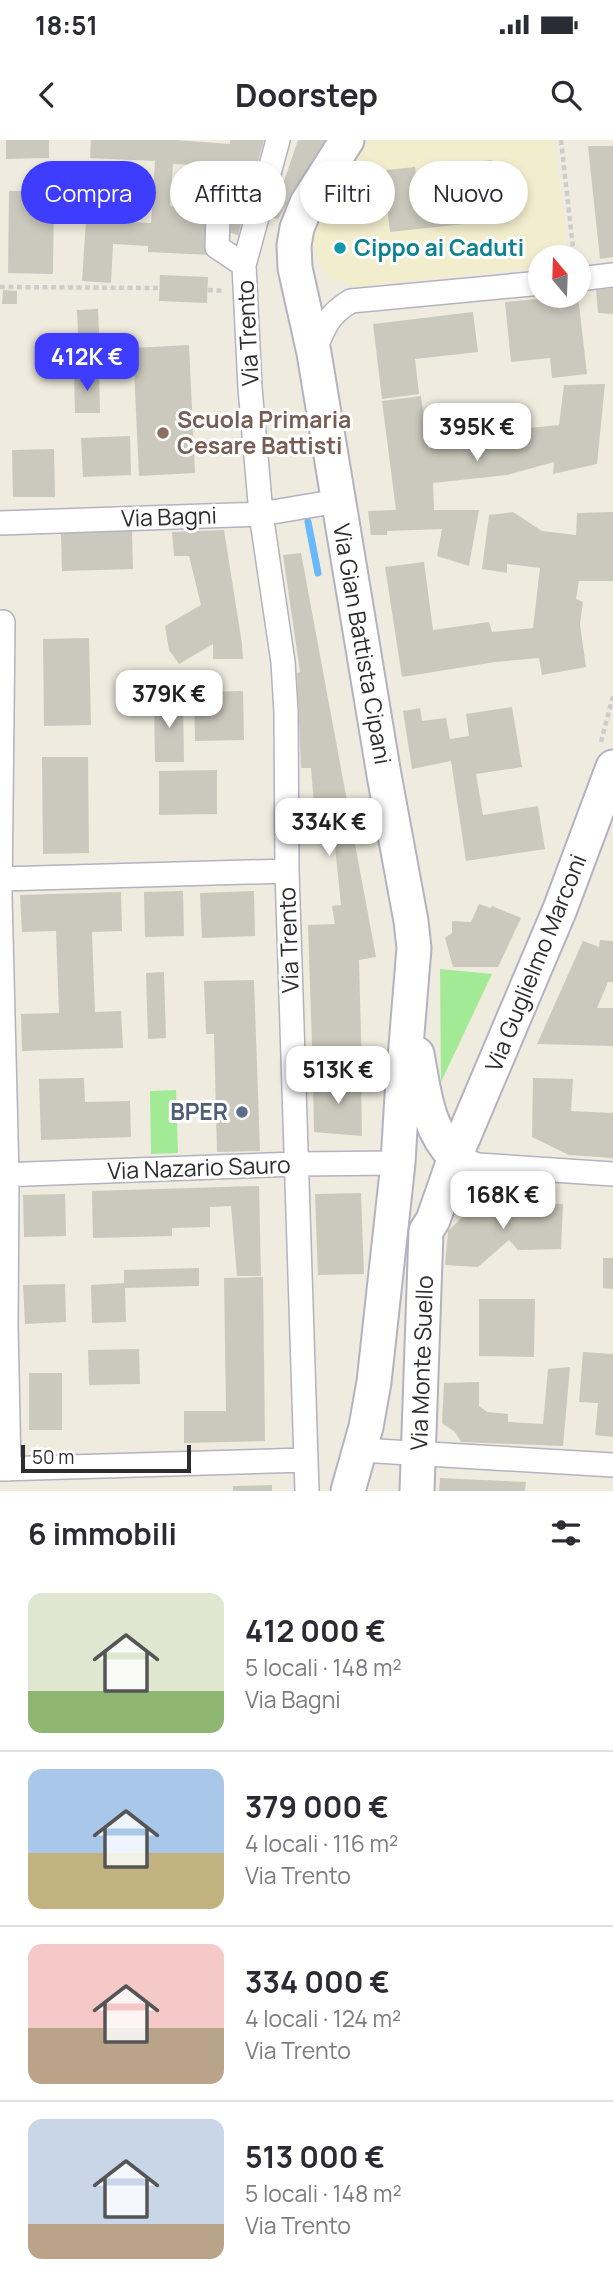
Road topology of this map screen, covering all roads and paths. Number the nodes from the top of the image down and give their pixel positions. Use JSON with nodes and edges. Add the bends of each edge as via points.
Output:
{"nodes":[{"id":1,"x":278,"y":140,"type":"edge"},
{"id":2,"x":346,"y":140,"type":"edge"},
{"id":3,"x":561,"y":140,"type":"edge"},
{"id":4,"x":218,"y":224,"type":"edge"},
{"id":5,"x":573,"y":245,"type":"edge"},
{"id":6,"x":244,"y":265,"type":"junction"},
{"id":7,"x":613,"y":275,"type":"edge"},
{"id":8,"x":592,"y":277,"type":"edge"},
{"id":9,"x":528,"y":284,"type":"edge"},
{"id":10,"x":0,"y":287,"type":"edge"},
{"id":11,"x":159,"y":288,"type":"dead end"},
{"id":12,"x":314,"y":353,"type":"junction"},
{"id":13,"x":338,"y":501,"type":"junction"},
{"id":14,"x":261,"y":514,"type":"junction"},
{"id":15,"x":0,"y":523,"type":"edge"},
{"id":16,"x":3,"y":622,"type":"dead end"},
{"id":17,"x":613,"y":767,"type":"edge"},
{"id":18,"x":287,"y":871,"type":"junction"},
{"id":19,"x":0,"y":879,"type":"edge"},
{"id":20,"x":409,"y":1011,"type":"junction"},
{"id":21,"x":456,"y":1157,"type":"junction"},
{"id":22,"x":398,"y":1163,"type":"junction"},
{"id":23,"x":297,"y":1164,"type":"junction"},
{"id":24,"x":613,"y":1174,"type":"edge"},
{"id":25,"x":3,"y":1176,"type":"edge"},
{"id":26,"x":426,"y":1231,"type":"junction"},
{"id":27,"x":3,"y":1326,"type":"edge"},
{"id":28,"x":360,"y":1451,"type":"junction"},
{"id":29,"x":419,"y":1453,"type":"junction"},
{"id":30,"x":306,"y":1460,"type":"junction"},
{"id":31,"x":613,"y":1465,"type":"edge"},
{"id":32,"x":5,"y":1469,"type":"edge"},
{"id":33,"x":349,"y":1490,"type":"edge"},
{"id":34,"x":307,"y":1491,"type":"edge"},
{"id":35,"x":417,"y":1491,"type":"edge"}],
"edges":[{"from":1,"to":6,"type":"street","name":"Via Trento"},
{"from":2,"to":12,"type":"main road","name":"Via Gian Battista Cipani","via":[[307,203],[294,245]]},
{"from":3,"to":5,"type":"path"},
{"from":4,"to":6,"type":"street","name":"Via Trento","via":[[217,247]]},
{"from":6,"to":14,"type":"street","name":"Via Trento"},
{"from":7,"to":8,"type":"street"},
{"from":9,"to":12,"type":"street","via":[[351,301],[326,321]]},
{"from":10,"to":11,"type":"path"},
{"from":12,"to":13,"type":"main road","name":"Via Gian Battista Cipani"},
{"from":13,"to":14,"type":"street","name":"Via Bagni"},
{"from":13,"to":20,"type":"main road","name":"Via Gian Battista Cipani","via":[[411,921],[414,948]]},
{"from":14,"to":15,"type":"street","name":"Via Bagni"},
{"from":14,"to":18,"type":"street","name":"Via Trento","via":[[283,662]]},
{"from":16,"to":19,"type":"street"},
{"from":17,"to":21,"type":"main road","name":"Via Guglielmo Marconi","via":[[561,909]]},
{"from":18,"to":19,"type":"street"},
{"from":18,"to":23,"type":"street","name":"Via Trento"},
{"from":19,"to":25,"type":"street"},
{"from":20,"to":21,"type":"main road","via":[[429,1115],[444,1146]]},
{"from":20,"to":22,"type":"main road","name":"Via Gian Battista Cipani"},
{"from":21,"to":24,"type":"street","via":[[478,1165]]},
{"from":21,"to":26,"type":"main road","name":"Via Monte Suello"},
{"from":22,"to":23,"type":"street","name":"Via Nazario Sauro"},
{"from":22,"to":26,"type":"main road","via":[[409,1168]]},
{"from":22,"to":28,"type":"main road","name":"Via Monte Suello","via":[[374,1382]]},
{"from":23,"to":25,"type":"street","name":"Via Nazario Sauro"},
{"from":23,"to":30,"type":"street","name":"Via Trento"},
{"from":25,"to":27,"type":"street"},
{"from":26,"to":29,"type":"main road","name":"Via Monte Suello"},
{"from":27,"to":32,"type":"street"},
{"from":28,"to":29,"type":"street"},
{"from":28,"to":33,"type":"main road","name":"Via Monte Suello"},
{"from":29,"to":31,"type":"street"},
{"from":29,"to":35,"type":"main road","name":"Via Monte Suello"},
{"from":30,"to":32,"type":"street"},
{"from":30,"to":34,"type":"street","name":"Via Trento"}]}
